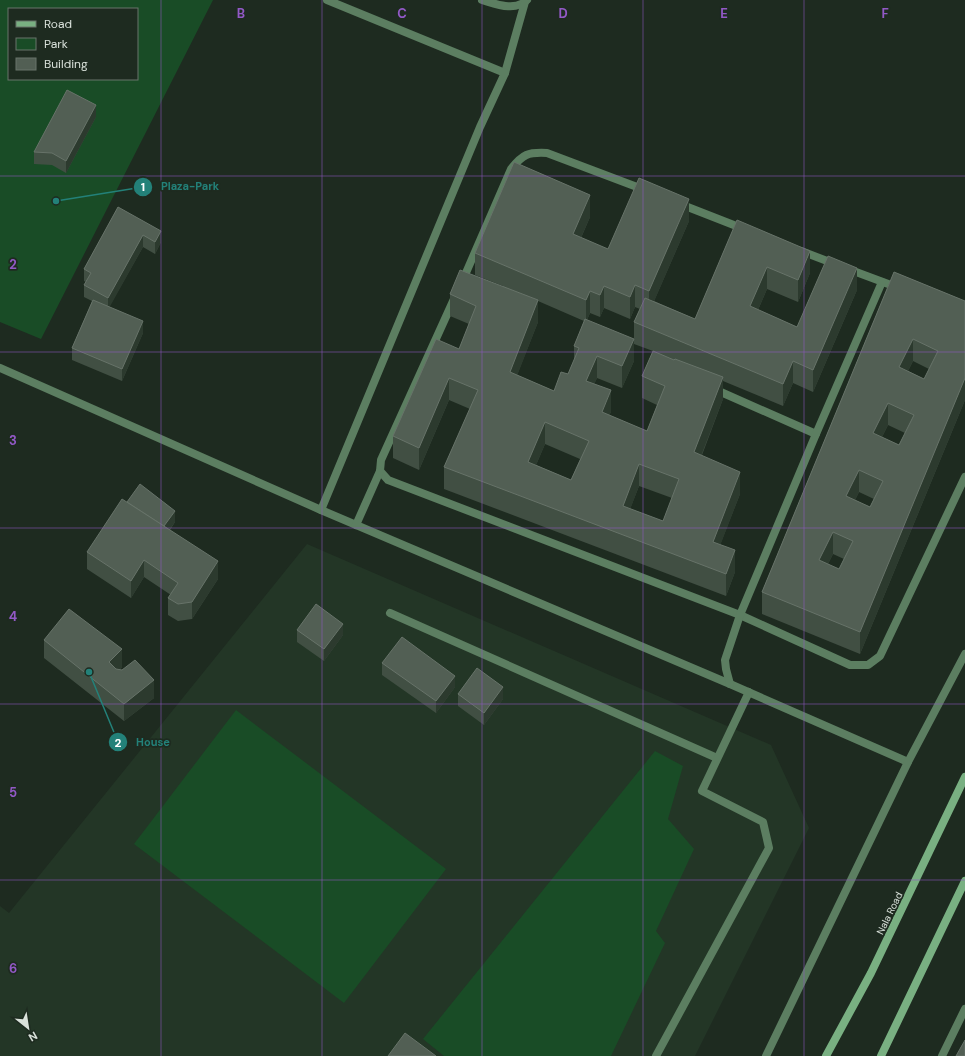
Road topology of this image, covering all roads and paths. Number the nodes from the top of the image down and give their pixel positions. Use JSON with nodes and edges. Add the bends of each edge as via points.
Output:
{"nodes":[{"id":1,"x":327,"y":0,"type":"edge"},
{"id":2,"x":482,"y":0,"type":"edge"},
{"id":3,"x":526,"y":1,"type":"edge"},
{"id":4,"x":505,"y":73,"type":"junction"},
{"id":5,"x":651,"y":193,"type":"edge"},
{"id":6,"x":674,"y":202,"type":"edge"},
{"id":7,"x":748,"y":230,"type":"edge"},
{"id":8,"x":793,"y":248,"type":"edge"},
{"id":9,"x":882,"y":282,"type":"junction"},
{"id":10,"x":910,"y":292,"type":"edge"},
{"id":11,"x":0,"y":368,"type":"edge"},
{"id":12,"x":708,"y":386,"type":"edge"},
{"id":13,"x":816,"y":434,"type":"junction"},
{"id":14,"x":380,"y":471,"type":"junction"},
{"id":15,"x":965,"y":477,"type":"edge"},
{"id":16,"x":321,"y":510,"type":"junction"},
{"id":17,"x":356,"y":525,"type":"junction"},
{"id":18,"x":390,"y":613,"type":"dead end"},
{"id":19,"x":740,"y":615,"type":"junction"},
{"id":20,"x":965,"y":654,"type":"edge"},
{"id":21,"x":730,"y":684,"type":"junction"},
{"id":22,"x":749,"y":692,"type":"junction"},
{"id":23,"x":717,"y":758,"type":"junction"},
{"id":24,"x":908,"y":762,"type":"junction"},
{"id":25,"x":965,"y":777,"type":"edge"},
{"id":26,"x":965,"y":881,"type":"edge"},
{"id":27,"x":965,"y":1009,"type":"edge"},
{"id":28,"x":656,"y":1056,"type":"edge"},
{"id":29,"x":766,"y":1056,"type":"edge"},
{"id":30,"x":826,"y":1056,"type":"edge"},
{"id":31,"x":881,"y":1056,"type":"edge"},
{"id":32,"x":942,"y":1056,"type":"edge"}],
"edges":[{"from":1,"to":4,"type":"street"},
{"from":2,"to":3,"type":"street","via":[[501,6],[514,6]]},
{"from":3,"to":4,"type":"street"},
{"from":4,"to":16,"type":"street","via":[[480,127]]},
{"from":5,"to":14,"type":"street","via":[[547,153],[534,152],[520,158],[511,169],[462,286],[381,460]]},
{"from":6,"to":7,"type":"street"},
{"from":8,"to":9,"type":"street"},
{"from":9,"to":10,"type":"street"},
{"from":9,"to":13,"type":"street"},
{"from":11,"to":16,"type":"street"},
{"from":12,"to":13,"type":"street"},
{"from":13,"to":19,"type":"street"},
{"from":14,"to":17,"type":"street"},
{"from":14,"to":19,"type":"street","via":[[388,480]]},
{"from":15,"to":19,"type":"street","via":[[880,656],[868,665],[850,665]]},
{"from":16,"to":17,"type":"street"},
{"from":17,"to":21,"type":"street"},
{"from":18,"to":23,"type":"street"},
{"from":19,"to":21,"type":"street","via":[[725,660]]},
{"from":20,"to":24,"type":"street"},
{"from":21,"to":22,"type":"street"},
{"from":22,"to":23,"type":"street"},
{"from":22,"to":24,"type":"street"},
{"from":23,"to":28,"type":"street","via":[[702,791],[763,822],[769,848]]},
{"from":24,"to":29,"type":"street"},
{"from":25,"to":30,"type":"main road","name":"Nala Road","via":[[871,973]]},
{"from":26,"to":31,"type":"main road"},
{"from":27,"to":32,"type":"street"}]}
